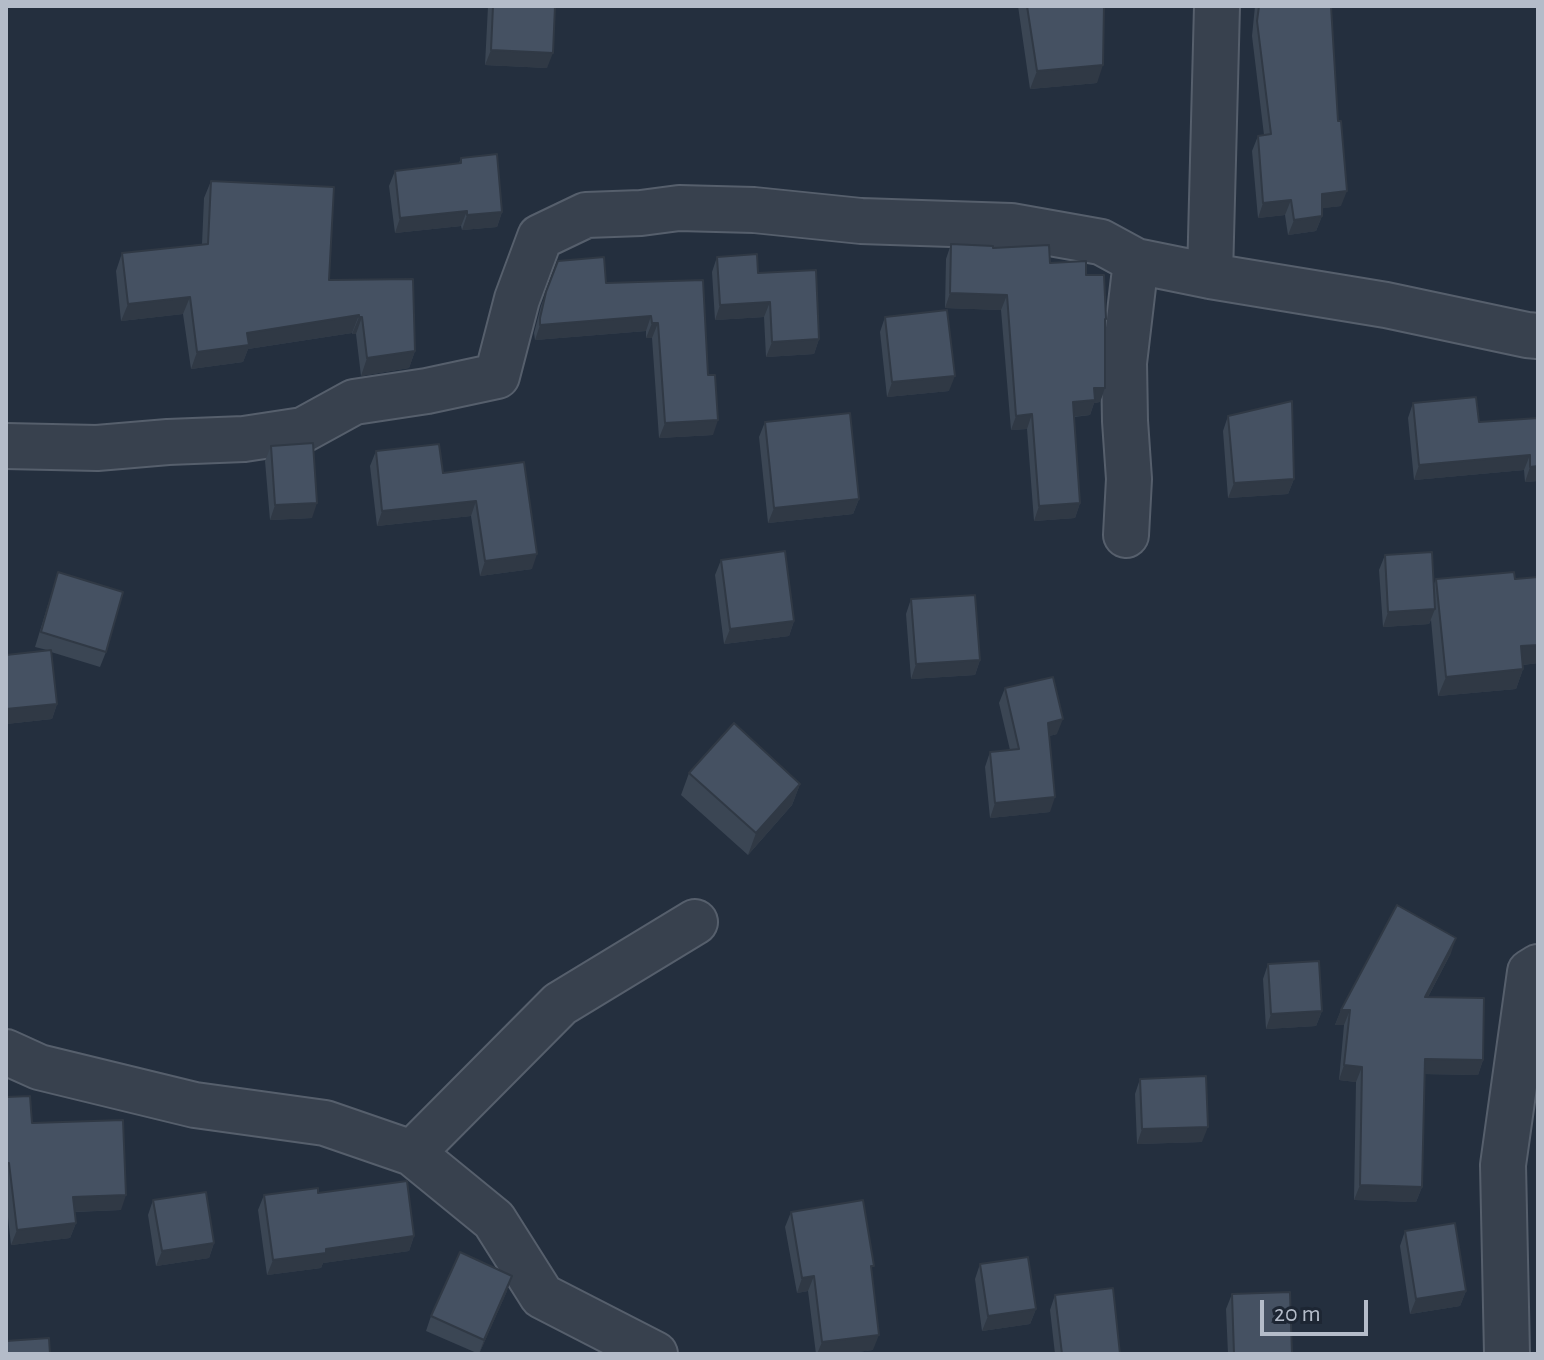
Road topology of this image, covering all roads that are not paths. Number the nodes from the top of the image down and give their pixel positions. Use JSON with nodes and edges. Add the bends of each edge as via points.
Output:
{"nodes":[{"id":1,"x":1217,"y":6,"type":"edge"},
{"id":2,"x":1136,"y":261,"type":"junction"},
{"id":3,"x":1210,"y":276,"type":"junction"},
{"id":4,"x":1538,"y":336,"type":"edge"},
{"id":5,"x":6,"y":446,"type":"edge"},
{"id":6,"x":1126,"y":535,"type":"dead end"},
{"id":7,"x":695,"y":922,"type":"dead end"},
{"id":8,"x":1538,"y":967,"type":"edge"},
{"id":9,"x":6,"y":1052,"type":"edge"},
{"id":10,"x":412,"y":1153,"type":"junction"},
{"id":11,"x":655,"y":1354,"type":"edge"},
{"id":12,"x":1507,"y":1354,"type":"edge"}],
"edges":[{"from":1,"to":3,"type":"street"},
{"from":2,"to":3,"type":"street"},
{"from":2,"to":5,"type":"street","via":[[1101,242],[1011,226],[679,208],[586,215],[540,237],[497,376],[354,402],[303,430],[244,439],[97,448]]},
{"from":2,"to":6,"type":"street","via":[[1124,363]]},
{"from":3,"to":4,"type":"street"},
{"from":7,"to":10,"type":"street","via":[[560,1004]]},
{"from":8,"to":12,"type":"street","via":[[1530,972],[1503,1165]]},
{"from":9,"to":10,"type":"street","via":[[39,1067],[195,1105],[325,1123]]},
{"from":10,"to":11,"type":"street","via":[[494,1220],[542,1296]]}]}
